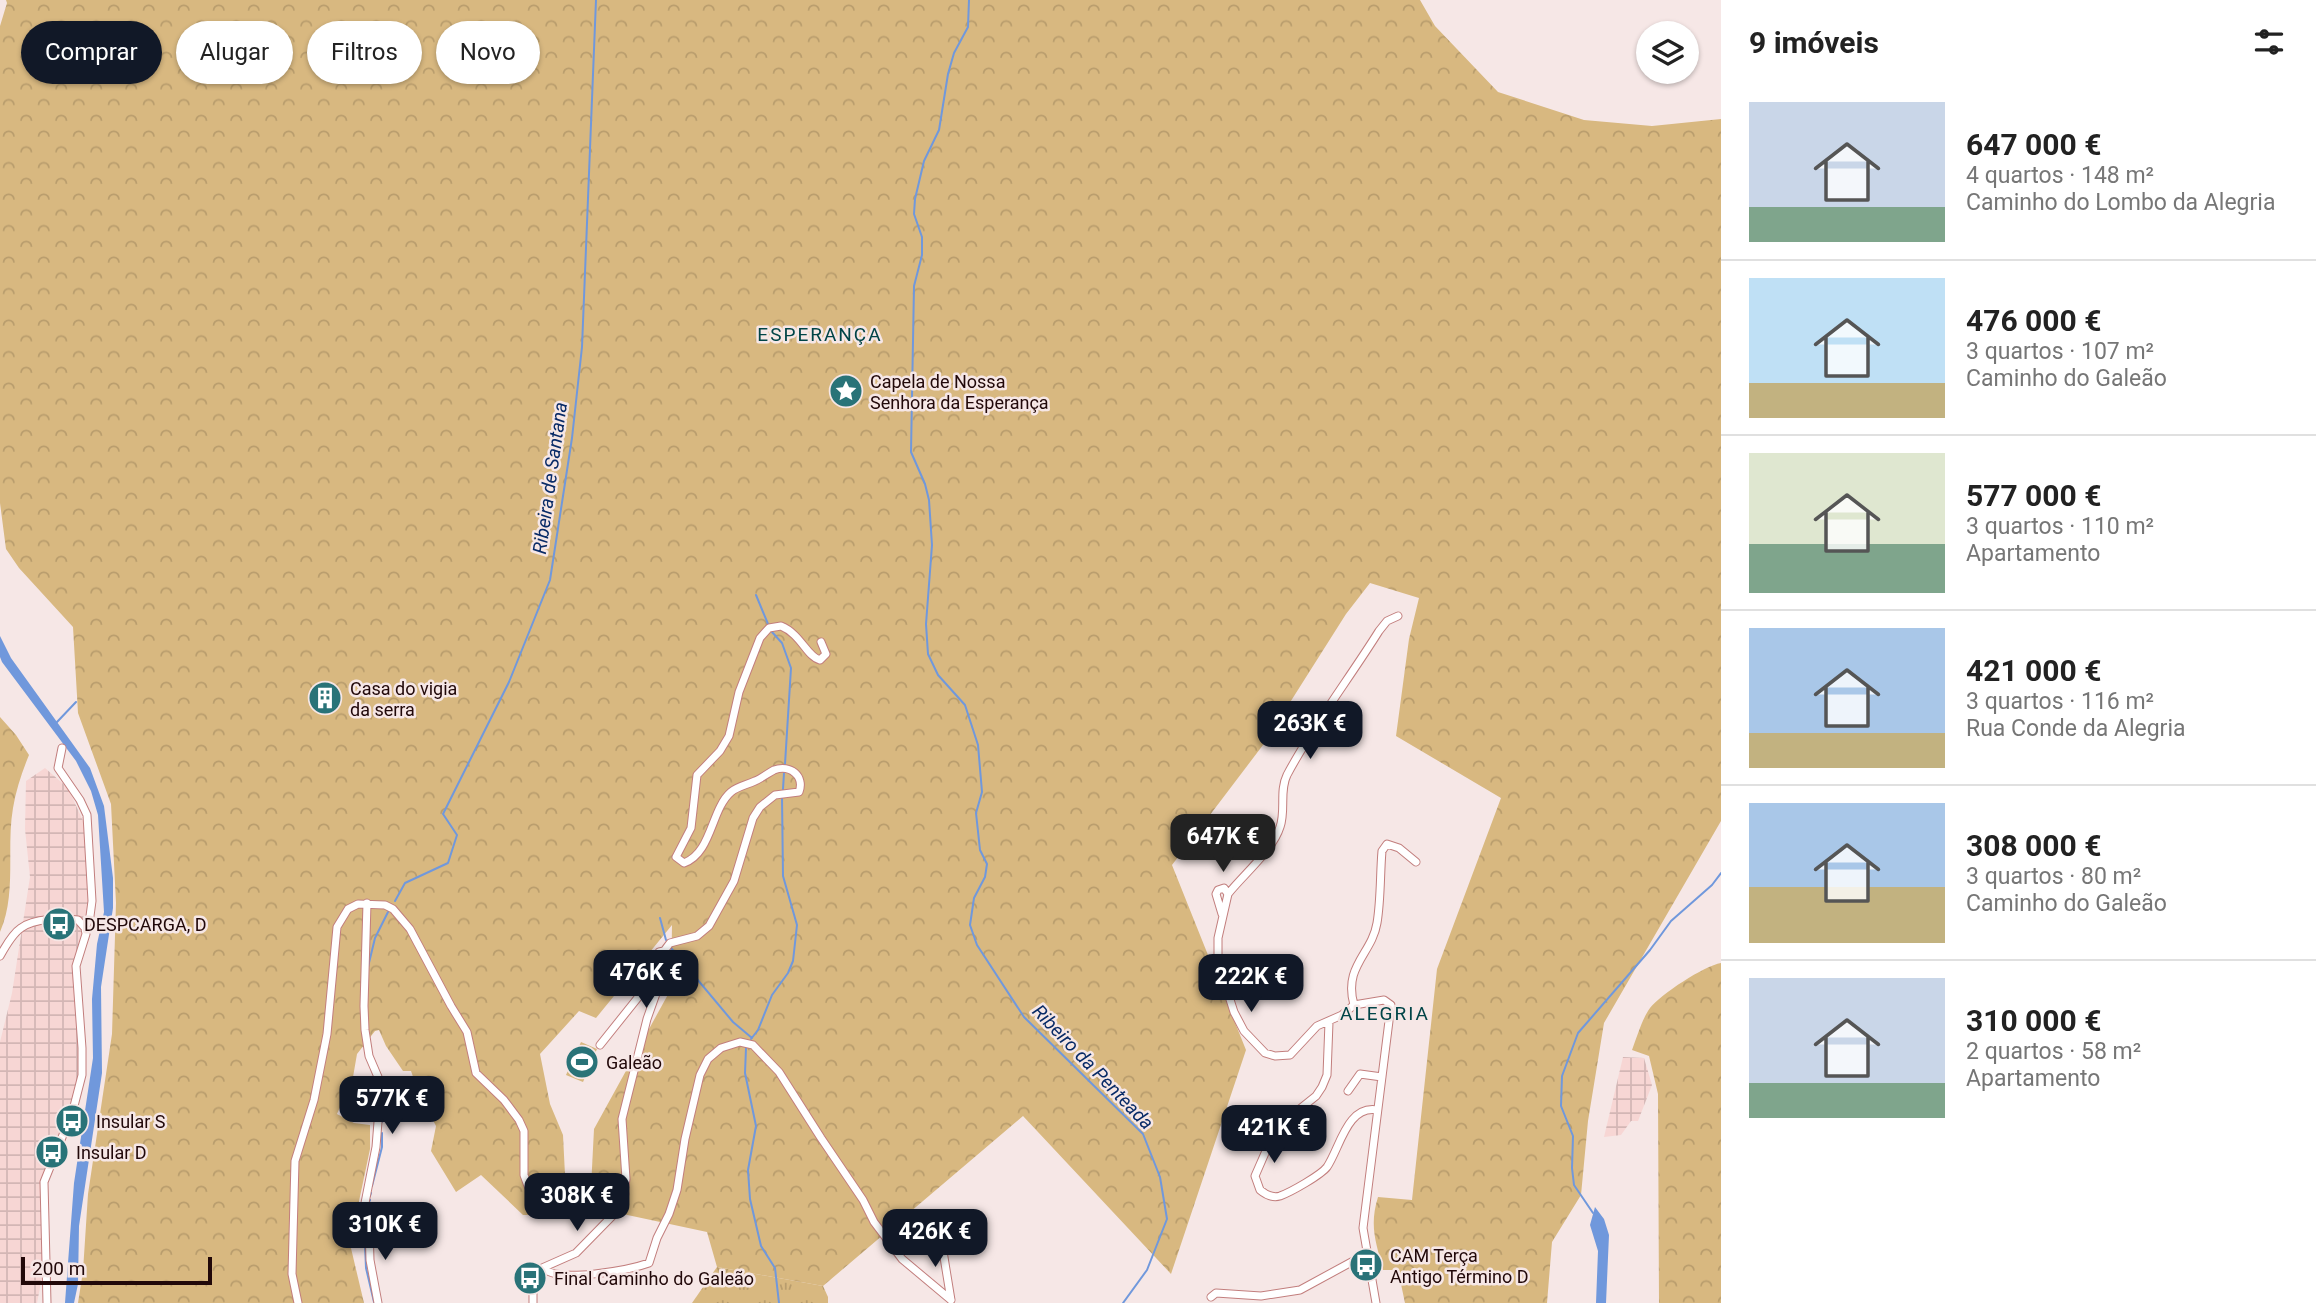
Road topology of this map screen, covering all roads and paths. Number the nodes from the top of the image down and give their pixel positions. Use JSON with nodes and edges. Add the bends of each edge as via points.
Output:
{"nodes":[{"id":1,"x":1398,"y":616,"type":"dead end"},
{"id":2,"x":821,"y":642,"type":"dead end"},
{"id":3,"x":62,"y":748,"type":"dead end"},
{"id":4,"x":1416,"y":862,"type":"dead end"},
{"id":5,"x":1228,"y":894,"type":"junction"},
{"id":6,"x":368,"y":903,"type":"junction"},
{"id":7,"x":1223,"y":914,"type":"junction"},
{"id":8,"x":85,"y":928,"type":"junction"},
{"id":9,"x":664,"y":951,"type":"junction"},
{"id":10,"x":0,"y":956,"type":"edge"},
{"id":11,"x":1354,"y":1005,"type":"junction"},
{"id":12,"x":1329,"y":1022,"type":"junction"},
{"id":13,"x":600,"y":1045,"type":"dead end"},
{"id":14,"x":1382,"y":1077,"type":"junction"},
{"id":15,"x":1348,"y":1091,"type":"dead end"},
{"id":16,"x":1377,"y":1110,"type":"junction"},
{"id":17,"x":625,"y":1194,"type":"junction"},
{"id":18,"x":942,"y":1245,"type":"dead end"},
{"id":19,"x":1368,"y":1253,"type":"junction"},
{"id":20,"x":545,"y":1269,"type":"junction"},
{"id":21,"x":1211,"y":1297,"type":"dead end"},
{"id":22,"x":951,"y":1302,"type":"edge"},
{"id":23,"x":47,"y":1303,"type":"edge"},
{"id":24,"x":298,"y":1303,"type":"edge"},
{"id":25,"x":379,"y":1303,"type":"edge"},
{"id":26,"x":533,"y":1303,"type":"edge"},
{"id":27,"x":1376,"y":1303,"type":"edge"}],
"edges":[{"from":1,"to":5,"type":"street","via":[[1379,631],[1309,733],[1285,779],[1281,825],[1275,839]]},
{"from":2,"to":9,"type":"street","via":[[826,654],[820,660],[812,657],[797,635],[780,626],[769,628],[760,638],[739,692],[729,736],[697,775],[691,828],[677,858],[684,863],[695,857],[725,798],[738,788],[781,769],[793,771],[801,786],[799,792],[767,799],[756,812],[734,881],[709,926],[697,936],[670,943]]},
{"from":3,"to":8,"type":"street","via":[[58,768],[87,815],[92,901]]},
{"from":4,"to":11,"type":"street","via":[[1387,844],[1382,851],[1377,926],[1354,970]]},
{"from":5,"to":7,"type":"street"},
{"from":5,"to":7,"type":"street","via":[[1226,889],[1216,892]]},
{"from":6,"to":17,"type":"street","via":[[393,909],[410,929],[467,1032],[476,1073],[519,1120],[528,1186],[548,1197]]},
{"from":6,"to":24,"type":"street","via":[[348,909],[337,927],[327,1034],[314,1100],[295,1161],[292,1274]]},
{"from":6,"to":25,"type":"street","via":[[363,1006],[369,1056],[381,1084],[376,1147],[363,1208]]},
{"from":7,"to":12,"type":"street","via":[[1218,938],[1221,974],[1234,1012],[1257,1046],[1275,1056],[1290,1055],[1317,1026]]},
{"from":8,"to":10,"type":"street","via":[[71,919],[30,923],[20,928]]},
{"from":8,"to":23,"type":"street","via":[[75,971],[82,1075],[44,1182]]},
{"from":9,"to":13,"type":"street","via":[[659,952],[640,995]]},
{"from":9,"to":17,"type":"street","via":[[663,974],[622,1119]]},
{"from":11,"to":12,"type":"street"},
{"from":11,"to":14,"type":"street","via":[[1384,1000],[1391,1005]]},
{"from":12,"to":16,"type":"street","via":[[1327,1075],[1316,1096],[1276,1128],[1255,1176],[1260,1191],[1279,1196],[1320,1174],[1360,1111]]},
{"from":14,"to":15,"type":"street","via":[[1360,1074]]},
{"from":14,"to":16,"type":"street"},
{"from":16,"to":19,"type":"street","via":[[1363,1228]]},
{"from":17,"to":20,"type":"street","via":[[617,1213],[591,1240]]},
{"from":18,"to":22,"type":"street"},
{"from":19,"to":21,"type":"street","via":[[1300,1290],[1261,1296],[1216,1293]]},
{"from":19,"to":27,"type":"street"},
{"from":20,"to":22,"type":"street","via":[[555,1275],[625,1271],[649,1264],[677,1190],[700,1075],[708,1059],[721,1048],[740,1042],[749,1044],[779,1072],[874,1222],[902,1259]]},
{"from":20,"to":26,"type":"street","via":[[533,1272]]}]}
